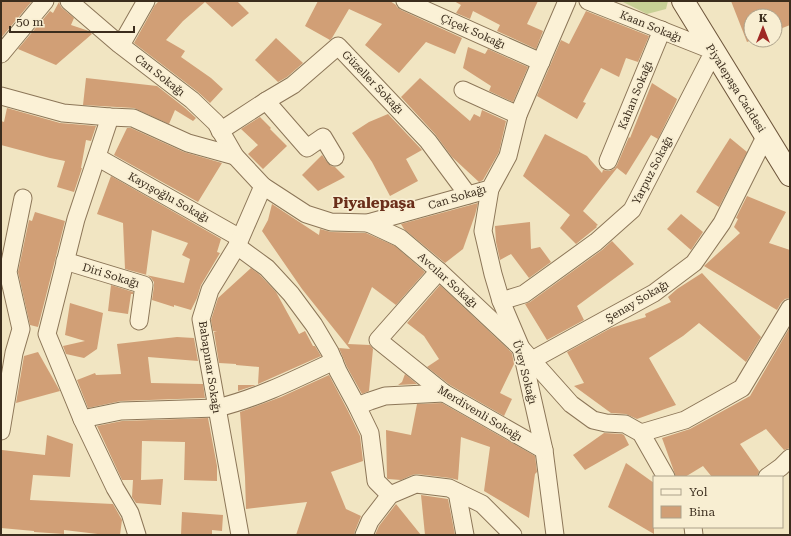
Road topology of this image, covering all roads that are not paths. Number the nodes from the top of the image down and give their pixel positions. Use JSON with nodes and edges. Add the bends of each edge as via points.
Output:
{"nodes":[{"id":1,"x":45,"y":1,"type":"edge"},
{"id":2,"x":69,"y":1,"type":"edge"},
{"id":3,"x":146,"y":1,"type":"edge"},
{"id":4,"x":405,"y":1,"type":"edge"},
{"id":5,"x":567,"y":1,"type":"edge"},
{"id":6,"x":588,"y":1,"type":"edge"},
{"id":7,"x":683,"y":1,"type":"edge"},
{"id":8,"x":662,"y":30,"type":"junction"},
{"id":9,"x":121,"y":45,"type":"junction"},
{"id":10,"x":714,"y":51,"type":"junction"},
{"id":11,"x":1,"y":54,"type":"edge"},
{"id":12,"x":541,"y":62,"type":"junction"},
{"id":13,"x":463,"y":90,"type":"dead end"},
{"id":14,"x":1,"y":96,"type":"edge"},
{"id":15,"x":266,"y":101,"type":"junction"},
{"id":16,"x":518,"y":115,"type":"junction"},
{"id":17,"x":110,"y":117,"type":"junction"},
{"id":18,"x":220,"y":131,"type":"junction"},
{"id":19,"x":766,"y":135,"type":"junction"},
{"id":20,"x":235,"y":156,"type":"junction"},
{"id":21,"x":97,"y":157,"type":"junction"},
{"id":22,"x":335,"y":157,"type":"dead end"},
{"id":23,"x":608,"y":161,"type":"dead end"},
{"id":24,"x":790,"y":175,"type":"edge"},
{"id":25,"x":264,"y":186,"type":"junction"},
{"id":26,"x":490,"y":188,"type":"junction"},
{"id":27,"x":468,"y":195,"type":"junction"},
{"id":28,"x":23,"y":198,"type":"dead end"},
{"id":29,"x":368,"y":223,"type":"junction"},
{"id":30,"x":239,"y":242,"type":"junction"},
{"id":31,"x":66,"y":261,"type":"junction"},
{"id":32,"x":4,"y":271,"type":"edge"},
{"id":33,"x":439,"y":271,"type":"junction"},
{"id":34,"x":501,"y":301,"type":"junction"},
{"id":35,"x":790,"y":308,"type":"edge"},
{"id":36,"x":139,"y":321,"type":"dead end"},
{"id":37,"x":21,"y":329,"type":"junction"},
{"id":38,"x":47,"y":334,"type":"junction"},
{"id":39,"x":8,"y":352,"type":"edge"},
{"id":40,"x":526,"y":354,"type":"junction"},
{"id":41,"x":334,"y":361,"type":"junction"},
{"id":42,"x":444,"y":393,"type":"junction"},
{"id":43,"x":358,"y":406,"type":"junction"},
{"id":44,"x":217,"y":408,"type":"junction"},
{"id":45,"x":82,"y":419,"type":"junction"},
{"id":46,"x":1,"y":431,"type":"edge"},
{"id":47,"x":640,"y":433,"type":"junction"},
{"id":48,"x":544,"y":450,"type":"junction"},
{"id":49,"x":790,"y":458,"type":"edge"},
{"id":50,"x":665,"y":476,"type":"edge"},
{"id":51,"x":768,"y":476,"type":"edge"},
{"id":52,"x":457,"y":492,"type":"junction"},
{"id":53,"x":390,"y":495,"type":"junction"},
{"id":54,"x":137,"y":535,"type":"edge"},
{"id":55,"x":240,"y":535,"type":"edge"},
{"id":56,"x":364,"y":535,"type":"edge"},
{"id":57,"x":465,"y":535,"type":"edge"},
{"id":58,"x":513,"y":535,"type":"edge"},
{"id":59,"x":554,"y":535,"type":"edge"}],
"edges":[{"from":1,"to":11,"type":"street"},
{"from":2,"to":9,"type":"street","name":"Can Sokağı"},
{"from":3,"to":9,"type":"street"},
{"from":4,"to":12,"type":"street","name":"Çiçek Sokağı"},
{"from":5,"to":12,"type":"street","name":"Can Sokağı"},
{"from":6,"to":8,"type":"street","name":"Kaan Sokağı"},
{"from":7,"to":10,"type":"street","name":"Piyalepaşa Caddesi"},
{"from":8,"to":10,"type":"street","name":"Kaan Sokağı"},
{"from":8,"to":23,"type":"street","name":"Kahan Sokağı"},
{"from":9,"to":18,"type":"street","name":"Can Sokağı","via":[[192,100],[216,123]]},
{"from":10,"to":19,"type":"street","name":"Piyalepaşa Caddesi"},
{"from":10,"to":34,"type":"street","name":"Yarpuz Sokağı","via":[[632,210],[596,242],[524,294]]},
{"from":12,"to":16,"type":"street","name":"Can Sokağı"},
{"from":13,"to":16,"type":"street"},
{"from":14,"to":17,"type":"street","via":[[63,113]]},
{"from":15,"to":18,"type":"street","name":"Güzeller Sokağı"},
{"from":15,"to":22,"type":"street","via":[[308,148],[323,137]]},
{"from":15,"to":27,"type":"street","name":"Güzeller Sokağı","via":[[294,85],[338,46],[428,141]]},
{"from":16,"to":26,"type":"street","name":"Can Sokağı","via":[[508,156]]},
{"from":17,"to":20,"type":"street","via":[[133,118],[188,143]]},
{"from":17,"to":21,"type":"street"},
{"from":18,"to":20,"type":"street","name":"Can Sokağı"},
{"from":19,"to":24,"type":"street","name":"Piyalepaşa Caddesi"},
{"from":19,"to":40,"type":"street","name":"Şenay Sokağı","via":[[722,223],[694,263],[654,293]]},
{"from":20,"to":25,"type":"street","name":"Can Sokağı"},
{"from":21,"to":30,"type":"street","name":"Kayışoğlu Sokağı"},
{"from":21,"to":31,"type":"street","via":[[76,219]]},
{"from":25,"to":29,"type":"street","name":"Can Sokağı","via":[[306,214],[331,222]]},
{"from":25,"to":30,"type":"street","name":"Babapınar Sokağı"},
{"from":26,"to":27,"type":"street","name":"Can Sokağı"},
{"from":26,"to":34,"type":"street","name":"Üvey Sokağı","via":[[482,231]]},
{"from":27,"to":29,"type":"street","name":"Can Sokağı"},
{"from":28,"to":32,"type":"street"},
{"from":29,"to":33,"type":"street","name":"Avcılar Sokağı","via":[[400,238]]},
{"from":30,"to":41,"type":"street","name":"Kayışoğlu Sokağı","via":[[291,294],[314,325]]},
{"from":30,"to":44,"type":"street","name":"Babapınar Sokağı","via":[[210,290],[201,319]]},
{"from":31,"to":36,"type":"street","name":"Diri Sokağı","via":[[144,285]]},
{"from":31,"to":38,"type":"street"},
{"from":32,"to":37,"type":"street"},
{"from":33,"to":40,"type":"street","name":"Avcılar Sokağı"},
{"from":33,"to":42,"type":"street","name":"Merdivenli Sokağı","via":[[378,340]]},
{"from":34,"to":40,"type":"street","name":"Üvey Sokağı"},
{"from":35,"to":47,"type":"street","via":[[742,388],[685,420]]},
{"from":37,"to":38,"type":"street"},
{"from":37,"to":39,"type":"street"},
{"from":38,"to":45,"type":"street"},
{"from":39,"to":46,"type":"street"},
{"from":40,"to":47,"type":"street","via":[[571,404],[593,420],[625,424]]},
{"from":40,"to":48,"type":"street","name":"Üvey Sokağı"},
{"from":41,"to":43,"type":"street","name":"Kayışoğlu Sokağı"},
{"from":41,"to":44,"type":"street","via":[[287,384]]},
{"from":42,"to":43,"type":"street","via":[[385,396]]},
{"from":42,"to":48,"type":"street","name":"Merdivenli Sokağı"},
{"from":43,"to":53,"type":"street","name":"Kayışoğlu Sokağı","via":[[370,433],[376,481]]},
{"from":44,"to":45,"type":"street","via":[[128,410]]},
{"from":44,"to":55,"type":"street","name":"Babapınar Sokağı"},
{"from":45,"to":54,"type":"street","via":[[130,513]]},
{"from":47,"to":50,"type":"street"},
{"from":48,"to":59,"type":"street","name":"Üvey Sokağı"},
{"from":49,"to":51,"type":"street"},
{"from":52,"to":53,"type":"street","via":[[449,488],[416,484]]},
{"from":52,"to":57,"type":"street"},
{"from":52,"to":58,"type":"street","via":[[482,504]]},
{"from":53,"to":56,"type":"street","via":[[370,521]]}]}
